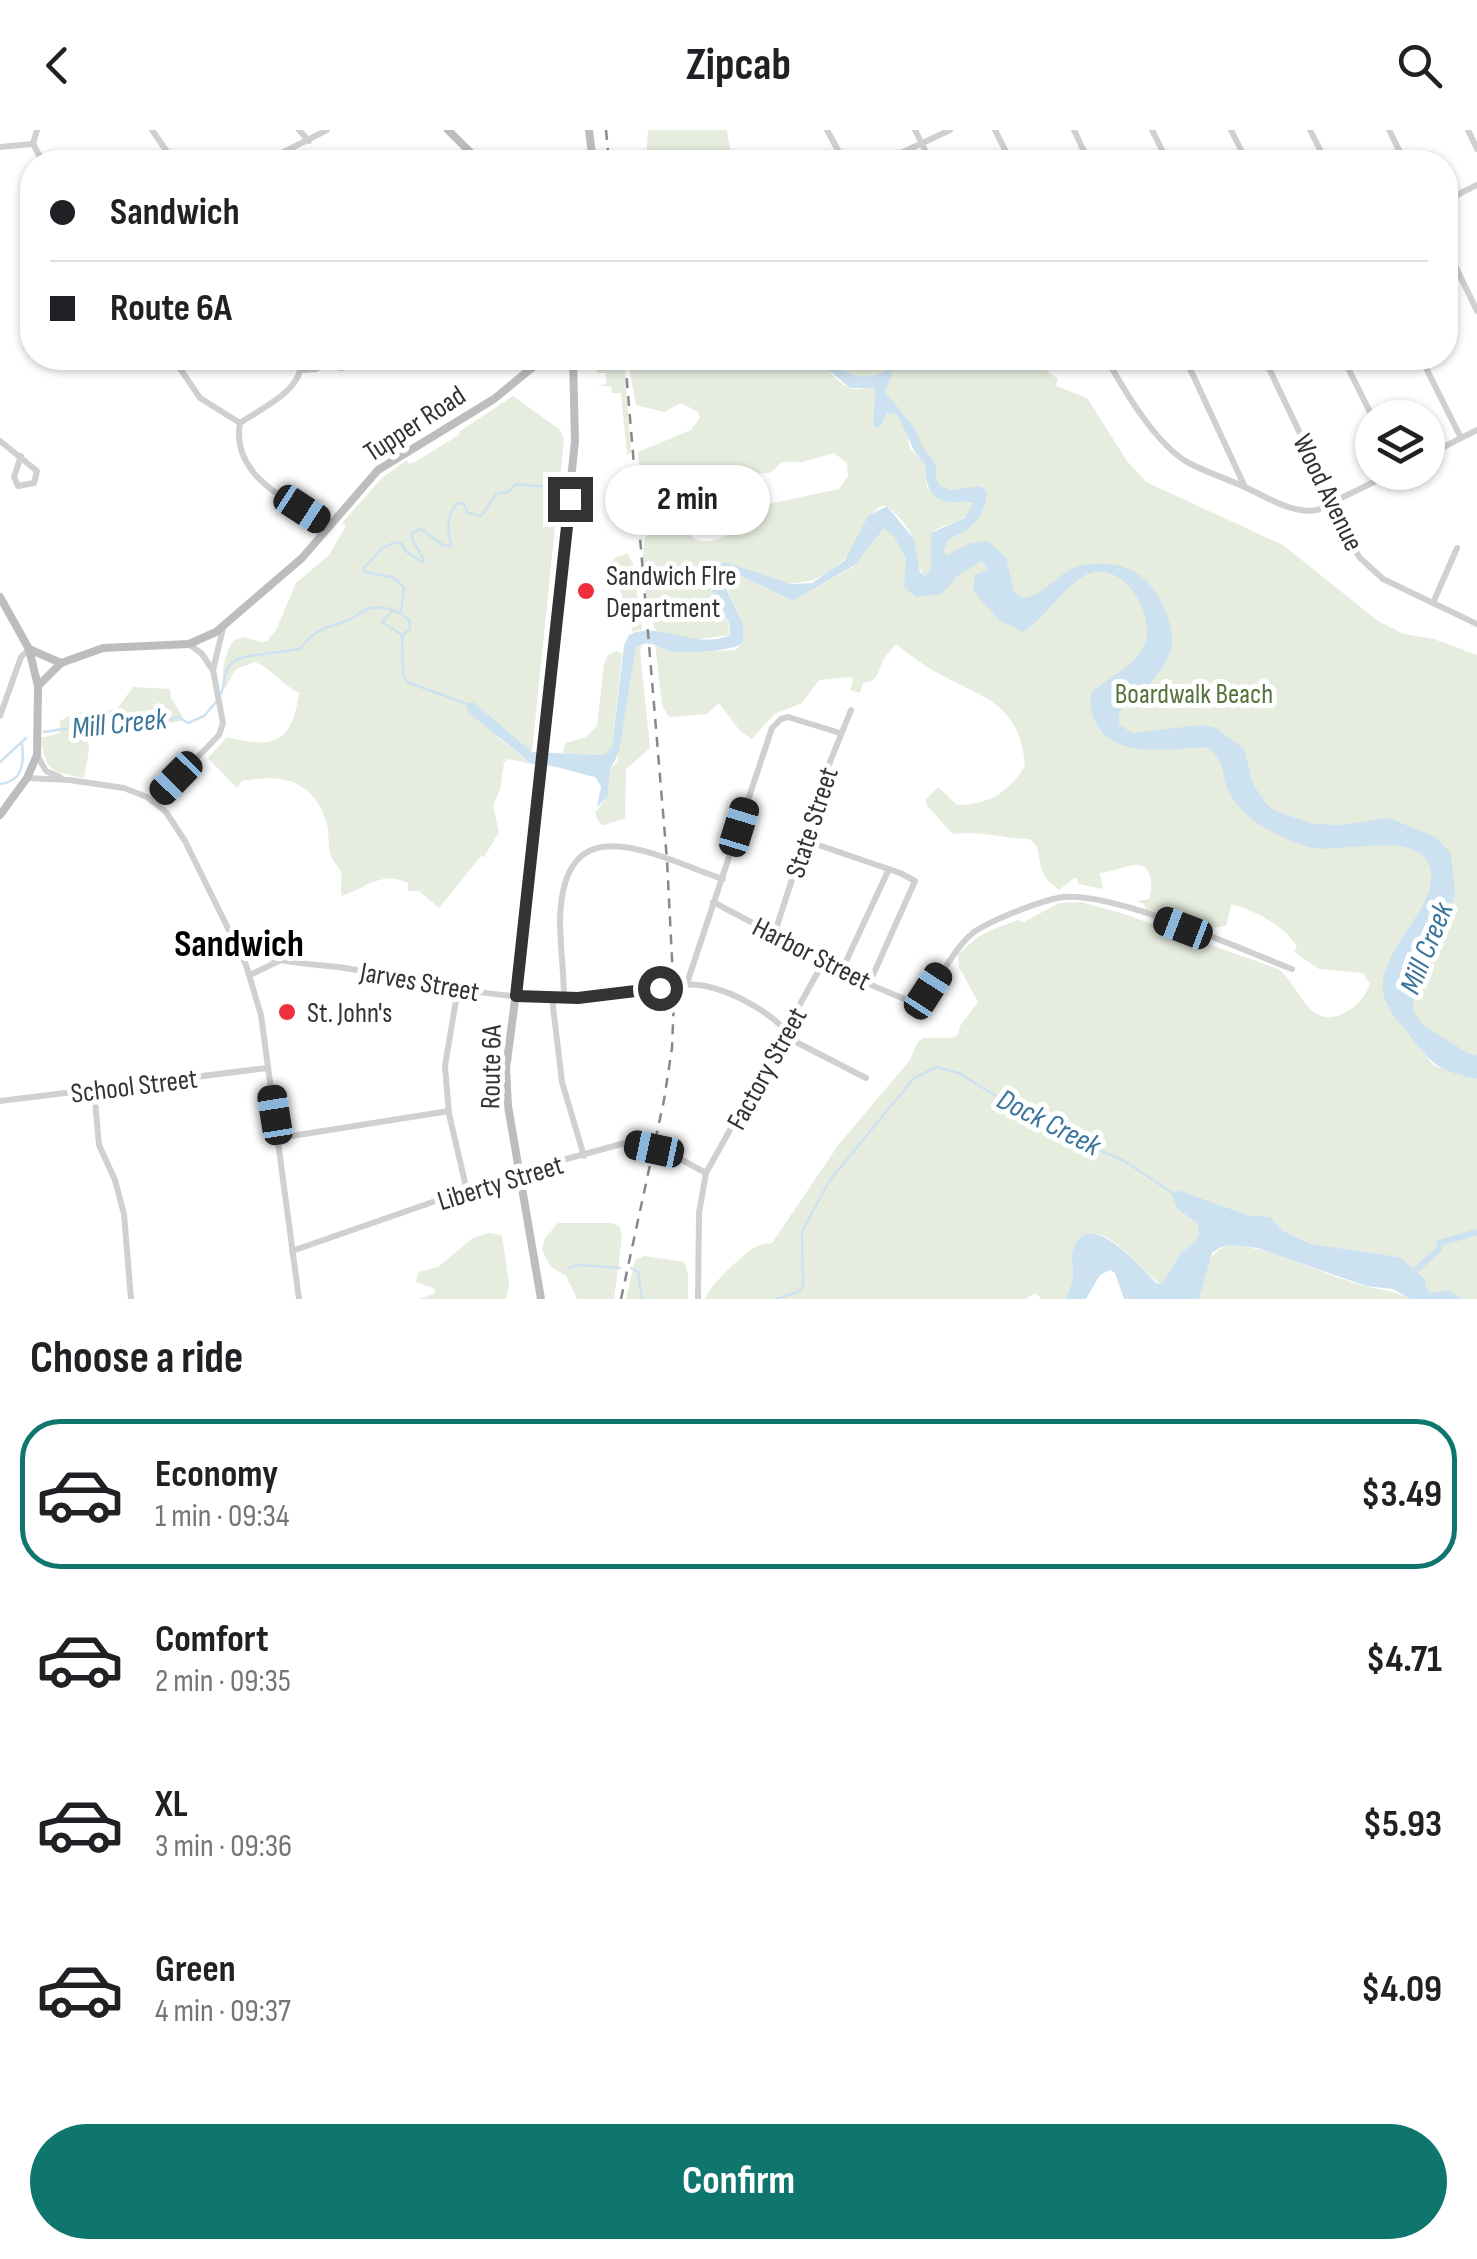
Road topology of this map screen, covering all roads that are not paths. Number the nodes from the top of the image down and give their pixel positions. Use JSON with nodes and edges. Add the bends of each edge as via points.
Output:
{"nodes":[{"id":1,"x":37,"y":130,"type":"edge"},
{"id":2,"x":299,"y":130,"type":"edge"},
{"id":3,"x":327,"y":130,"type":"edge"},
{"id":4,"x":448,"y":130,"type":"edge"},
{"id":5,"x":916,"y":130,"type":"edge"},
{"id":6,"x":950,"y":130,"type":"edge"},
{"id":7,"x":1468,"y":130,"type":"edge"},
{"id":8,"x":309,"y":141,"type":"junction"},
{"id":9,"x":32,"y":144,"type":"junction"},
{"id":10,"x":922,"y":144,"type":"junction"},
{"id":11,"x":0,"y":147,"type":"edge"},
{"id":12,"x":1477,"y":149,"type":"edge"},
{"id":13,"x":36,"y":150,"type":"edge"},
{"id":14,"x":290,"y":150,"type":"edge"},
{"id":15,"x":468,"y":150,"type":"edge"},
{"id":16,"x":909,"y":150,"type":"edge"},
{"id":17,"x":925,"y":150,"type":"edge"},
{"id":18,"x":1458,"y":272,"type":"edge"},
{"id":19,"x":1477,"y":311,"type":"edge"},
{"id":20,"x":180,"y":370,"type":"edge"},
{"id":21,"x":302,"y":370,"type":"edge"},
{"id":22,"x":528,"y":370,"type":"edge"},
{"id":23,"x":573,"y":370,"type":"edge"},
{"id":24,"x":1113,"y":370,"type":"edge"},
{"id":25,"x":1191,"y":370,"type":"edge"},
{"id":26,"x":1270,"y":370,"type":"edge"},
{"id":27,"x":1350,"y":370,"type":"edge"},
{"id":28,"x":1427,"y":370,"type":"edge"},
{"id":29,"x":1364,"y":400,"type":"edge"},
{"id":30,"x":240,"y":423,"type":"junction"},
{"id":31,"x":1477,"y":430,"type":"edge"},
{"id":32,"x":1461,"y":438,"type":"junction"},
{"id":33,"x":0,"y":441,"type":"edge"},
{"id":34,"x":1445,"y":446,"type":"edge"},
{"id":35,"x":21,"y":456,"type":"junction"},
{"id":36,"x":1245,"y":487,"type":"junction"},
{"id":37,"x":1360,"y":490,"type":"edge"},
{"id":38,"x":1334,"y":504,"type":"junction"},
{"id":39,"x":328,"y":526,"type":"junction"},
{"id":40,"x":1457,"y":548,"type":"dead end"},
{"id":41,"x":0,"y":597,"type":"edge"},
{"id":42,"x":1433,"y":603,"type":"junction"},
{"id":43,"x":1477,"y":624,"type":"edge"},
{"id":44,"x":223,"y":628,"type":"junction"},
{"id":45,"x":189,"y":644,"type":"junction"},
{"id":46,"x":29,"y":649,"type":"junction"},
{"id":47,"x":61,"y":663,"type":"junction"},
{"id":48,"x":213,"y":670,"type":"junction"},
{"id":49,"x":38,"y":686,"type":"junction"},
{"id":50,"x":851,"y":710,"type":"dead end"},
{"id":51,"x":1,"y":715,"type":"edge"},
{"id":52,"x":840,"y":733,"type":"junction"},
{"id":53,"x":36,"y":755,"type":"junction"},
{"id":54,"x":26,"y":778,"type":"junction"},
{"id":55,"x":65,"y":779,"type":"junction"},
{"id":56,"x":155,"y":801,"type":"junction"},
{"id":57,"x":0,"y":814,"type":"edge"},
{"id":58,"x":804,"y":840,"type":"junction"},
{"id":59,"x":889,"y":869,"type":"junction"},
{"id":60,"x":724,"y":879,"type":"junction"},
{"id":61,"x":714,"y":902,"type":"junction"},
{"id":62,"x":774,"y":935,"type":"junction"},
{"id":63,"x":242,"y":957,"type":"junction"},
{"id":64,"x":280,"y":960,"type":"junction"},
{"id":65,"x":824,"y":961,"type":"junction"},
{"id":66,"x":842,"y":970,"type":"junction"},
{"id":67,"x":1292,"y":970,"type":"dead end"},
{"id":68,"x":250,"y":975,"type":"junction"},
{"id":69,"x":686,"y":983,"type":"junction"},
{"id":70,"x":869,"y":984,"type":"junction"},
{"id":71,"x":458,"y":988,"type":"junction"},
{"id":72,"x":516,"y":996,"type":"junction"},
{"id":73,"x":552,"y":998,"type":"junction"},
{"id":74,"x":564,"y":998,"type":"junction"},
{"id":75,"x":786,"y":1030,"type":"junction"},
{"id":76,"x":267,"y":1068,"type":"junction"},
{"id":77,"x":866,"y":1078,"type":"dead end"},
{"id":78,"x":94,"y":1090,"type":"junction"},
{"id":79,"x":0,"y":1101,"type":"edge"},
{"id":80,"x":449,"y":1111,"type":"junction"},
{"id":81,"x":279,"y":1138,"type":"junction"},
{"id":82,"x":584,"y":1156,"type":"junction"},
{"id":83,"x":518,"y":1172,"type":"junction"},
{"id":84,"x":706,"y":1174,"type":"junction"},
{"id":85,"x":467,"y":1191,"type":"junction"},
{"id":86,"x":292,"y":1251,"type":"junction"},
{"id":87,"x":130,"y":1299,"type":"edge"},
{"id":88,"x":300,"y":1299,"type":"edge"},
{"id":89,"x":541,"y":1299,"type":"edge"},
{"id":90,"x":698,"y":1299,"type":"edge"}],
"edges":[{"from":1,"to":9,"type":"street"},
{"from":2,"to":8,"type":"street"},
{"from":3,"to":8,"type":"street"},
{"from":4,"to":15,"type":"main road"},
{"from":5,"to":10,"type":"street"},
{"from":6,"to":10,"type":"street"},
{"from":7,"to":12,"type":"street"},
{"from":8,"to":14,"type":"street"},
{"from":9,"to":11,"type":"street"},
{"from":9,"to":13,"type":"street"},
{"from":10,"to":16,"type":"street"},
{"from":10,"to":17,"type":"street"},
{"from":18,"to":19,"type":"street"},
{"from":20,"to":30,"type":"street","via":[[200,398]]},
{"from":21,"to":30,"type":"street","via":[[293,386]]},
{"from":22,"to":39,"type":"main road","name":"Tupper Road","via":[[494,399],[378,470]]},
{"from":23,"to":72,"type":"main road","name":"Route 6A","via":[[575,441]]},
{"from":24,"to":36,"type":"street","via":[[1170,449]]},
{"from":25,"to":36,"type":"street"},
{"from":26,"to":38,"type":"street","name":"Wood Avenue"},
{"from":27,"to":29,"type":"street"},
{"from":28,"to":32,"type":"street"},
{"from":30,"to":39,"type":"street","via":[[238,448],[248,468]]},
{"from":31,"to":32,"type":"street"},
{"from":32,"to":34,"type":"street"},
{"from":33,"to":35,"type":"street"},
{"from":35,"to":35,"type":"street","via":[[37,471],[34,484],[23,487],[14,477]]},
{"from":36,"to":38,"type":"street","via":[[1294,510]]},
{"from":37,"to":38,"type":"street"},
{"from":38,"to":42,"type":"street","name":"Wood Avenue","via":[[1369,570]]},
{"from":39,"to":44,"type":"main road","name":"Tupper Road"},
{"from":40,"to":42,"type":"street"},
{"from":41,"to":46,"type":"main road"},
{"from":42,"to":43,"type":"street","name":"Wood Avenue"},
{"from":44,"to":45,"type":"main road","name":"Tupper Road"},
{"from":44,"to":48,"type":"street"},
{"from":45,"to":47,"type":"main road","name":"Tupper Road","via":[[103,648]]},
{"from":45,"to":48,"type":"street"},
{"from":46,"to":47,"type":"main road"},
{"from":46,"to":49,"type":"main road"},
{"from":46,"to":51,"type":"street"},
{"from":47,"to":49,"type":"main road","name":"Tupper Road"},
{"from":48,"to":56,"type":"street","via":[[223,723],[219,735]]},
{"from":49,"to":53,"type":"main road"},
{"from":50,"to":52,"type":"street","name":"State Street"},
{"from":52,"to":58,"type":"street","name":"State Street"},
{"from":52,"to":60,"type":"street","via":[[796,718],[776,722]]},
{"from":53,"to":54,"type":"main road"},
{"from":53,"to":55,"type":"street","via":[[46,771]]},
{"from":54,"to":55,"type":"street"},
{"from":54,"to":57,"type":"main road"},
{"from":55,"to":56,"type":"street","via":[[124,788]]},
{"from":56,"to":63,"type":"street","via":[[174,822]]},
{"from":58,"to":59,"type":"street"},
{"from":58,"to":62,"type":"street","name":"State Street"},
{"from":59,"to":66,"type":"street"},
{"from":59,"to":70,"type":"street","via":[[915,884]]},
{"from":60,"to":61,"type":"street"},
{"from":60,"to":74,"type":"street","via":[[623,846],[597,845],[579,856],[564,882],[560,919]]},
{"from":61,"to":62,"type":"street","name":"Harbor Street"},
{"from":61,"to":69,"type":"street"},
{"from":62,"to":65,"type":"street","name":"Harbor Street"},
{"from":63,"to":64,"type":"street","name":"Jarves Street"},
{"from":63,"to":68,"type":"street"},
{"from":64,"to":68,"type":"street"},
{"from":64,"to":71,"type":"street","name":"Jarves Street"},
{"from":65,"to":66,"type":"street","name":"Harbor Street"},
{"from":65,"to":75,"type":"street","name":"Factory Street"},
{"from":66,"to":70,"type":"street","name":"Harbor Street"},
{"from":67,"to":70,"type":"street","name":"Harbor Street","via":[[1113,904],[1064,898],[979,929],[928,991],[912,1000]]},
{"from":68,"to":76,"type":"street"},
{"from":69,"to":74,"type":"street","name":"Jarves Street"},
{"from":69,"to":75,"type":"street","name":"Jarves Street","via":[[733,996]]},
{"from":71,"to":72,"type":"street","name":"Jarves Street"},
{"from":71,"to":80,"type":"street","via":[[445,1066]]},
{"from":72,"to":73,"type":"street","name":"Jarves Street"},
{"from":72,"to":83,"type":"main road","name":"Route 6A","via":[[506,1069]]},
{"from":73,"to":74,"type":"street","name":"Jarves Street"},
{"from":73,"to":82,"type":"street","via":[[562,1082]]},
{"from":75,"to":77,"type":"street","name":"Jarves Street","via":[[794,1041]]},
{"from":75,"to":84,"type":"street","name":"Factory Street"},
{"from":76,"to":78,"type":"street","name":"School Street"},
{"from":76,"to":81,"type":"street"},
{"from":78,"to":79,"type":"street","name":"School Street"},
{"from":78,"to":87,"type":"street","via":[[99,1146],[124,1214]]},
{"from":80,"to":81,"type":"street"},
{"from":80,"to":85,"type":"street"},
{"from":81,"to":86,"type":"street"},
{"from":82,"to":83,"type":"street","name":"Liberty Street"},
{"from":82,"to":84,"type":"street","name":"Liberty Street","via":[[625,1143],[670,1154]]},
{"from":83,"to":85,"type":"street","name":"Liberty Street"},
{"from":83,"to":89,"type":"main road","name":"Route 6A"},
{"from":84,"to":90,"type":"street"},
{"from":85,"to":86,"type":"street","name":"Liberty Street"},
{"from":86,"to":88,"type":"street"}]}
